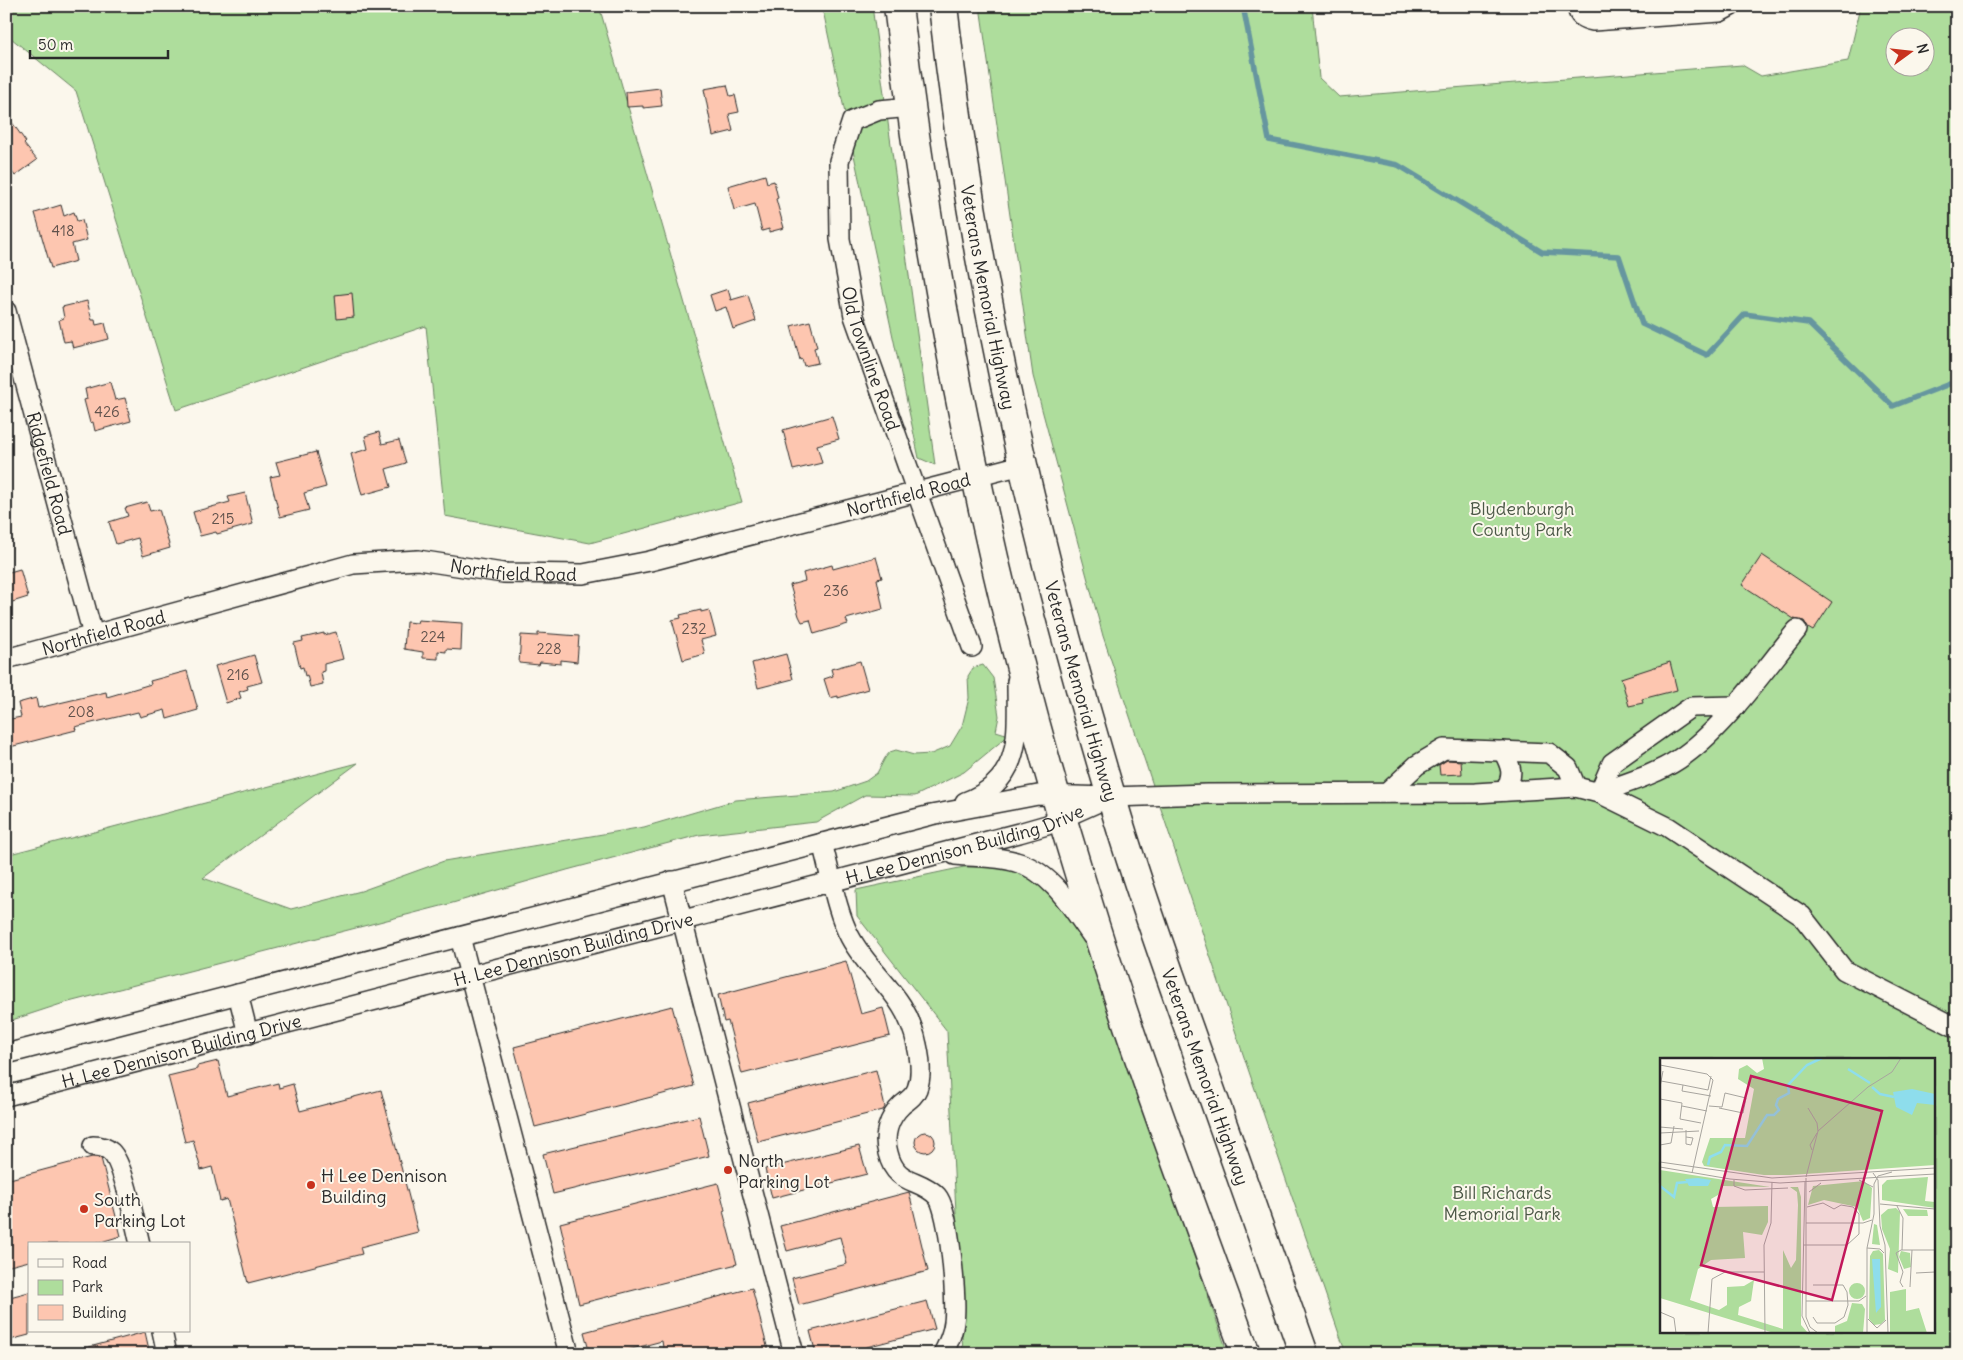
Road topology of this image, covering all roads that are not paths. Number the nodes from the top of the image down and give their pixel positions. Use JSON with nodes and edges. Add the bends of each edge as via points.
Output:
{"nodes":[{"id":1,"x":898,"y":6,"type":"edge"},
{"id":2,"x":943,"y":6,"type":"edge"},
{"id":3,"x":1577,"y":6,"type":"edge"},
{"id":4,"x":1731,"y":6,"type":"edge"},
{"id":5,"x":911,"y":106,"type":"junction"},
{"id":6,"x":6,"y":310,"type":"edge"},
{"id":7,"x":1022,"y":465,"type":"junction"},
{"id":8,"x":975,"y":477,"type":"junction"},
{"id":9,"x":917,"y":492,"type":"junction"},
{"id":10,"x":1797,"y":630,"type":"dead end"},
{"id":11,"x":93,"y":635,"type":"junction"},
{"id":12,"x":972,"y":647,"type":"dead end"},
{"id":13,"x":1016,"y":650,"type":"junction"},
{"id":14,"x":6,"y":659,"type":"edge"},
{"id":15,"x":1736,"y":706,"type":"junction"},
{"id":16,"x":1503,"y":751,"type":"junction"},
{"id":17,"x":1576,"y":786,"type":"junction"},
{"id":18,"x":1505,"y":791,"type":"junction"},
{"id":19,"x":1387,"y":793,"type":"junction"},
{"id":20,"x":1598,"y":793,"type":"junction"},
{"id":21,"x":1111,"y":796,"type":"junction"},
{"id":22,"x":1059,"y":806,"type":"junction"},
{"id":23,"x":932,"y":815,"type":"junction"},
{"id":24,"x":822,"y":843,"type":"junction"},
{"id":25,"x":941,"y":854,"type":"junction"},
{"id":26,"x":672,"y":881,"type":"junction"},
{"id":27,"x":832,"y":882,"type":"junction"},
{"id":28,"x":682,"y":921,"type":"junction"},
{"id":29,"x":460,"y":937,"type":"junction"},
{"id":30,"x":1103,"y":951,"type":"junction"},
{"id":31,"x":470,"y":976,"type":"junction"},
{"id":32,"x":238,"y":994,"type":"junction"},
{"id":33,"x":1957,"y":1028,"type":"edge"},
{"id":34,"x":248,"y":1034,"type":"junction"},
{"id":35,"x":6,"y":1054,"type":"edge"},
{"id":36,"x":6,"y":1096,"type":"edge"},
{"id":37,"x":93,"y":1146,"type":"dead end"},
{"id":38,"x":139,"y":1242,"type":"edge"},
{"id":39,"x":1232,"y":1316,"type":"junction"},
{"id":40,"x":162,"y":1332,"type":"edge"},
{"id":41,"x":167,"y":1354,"type":"edge"},
{"id":42,"x":570,"y":1354,"type":"edge"},
{"id":43,"x":794,"y":1354,"type":"edge"},
{"id":44,"x":943,"y":1354,"type":"edge"},
{"id":45,"x":1234,"y":1354,"type":"edge"},
{"id":46,"x":1246,"y":1354,"type":"edge"},
{"id":47,"x":1304,"y":1354,"type":"edge"}],
"edges":[{"from":1,"to":5,"type":"highway"},
{"from":2,"to":7,"type":"highway","name":"Veterans Memorial Highway","via":[[973,218],[997,352]]},
{"from":3,"to":4,"type":"street","via":[[1577,12],[1583,19],[1593,22],[1720,12]]},
{"from":5,"to":8,"type":"highway","via":[[954,373]]},
{"from":5,"to":9,"type":"street","name":"Old Townline Road","via":[[879,110],[852,121],[839,161],[840,239],[854,316]]},
{"from":6,"to":11,"type":"street","name":"Ridgefield Road"},
{"from":7,"to":8,"type":"street","name":"Northfield Road"},
{"from":7,"to":21,"type":"highway","name":"Veterans Memorial Highway","via":[[1077,680]]},
{"from":8,"to":9,"type":"street","name":"Northfield Road"},
{"from":8,"to":13,"type":"highway"},
{"from":9,"to":11,"type":"street","name":"Northfield Road","via":[[650,561],[583,574],[503,573],[418,560],[353,564]]},
{"from":9,"to":12,"type":"street","name":"Old Townline Road"},
{"from":10,"to":15,"type":"street"},
{"from":11,"to":14,"type":"street","name":"Northfield Road"},
{"from":13,"to":22,"type":"highway"},
{"from":13,"to":23,"type":"street","via":[[1016,743],[1007,771],[994,787],[981,796]]},
{"from":15,"to":20,"type":"street","via":[[1680,759],[1647,776]]},
{"from":15,"to":20,"type":"street","via":[[1691,707],[1612,762]]},
{"from":16,"to":17,"type":"street","via":[[1549,753],[1568,768]]},
{"from":16,"to":18,"type":"street","via":[[1510,764],[1512,778]]},
{"from":16,"to":19,"type":"street","via":[[1444,749],[1417,765]]},
{"from":17,"to":18,"type":"street"},
{"from":17,"to":20,"type":"street"},
{"from":18,"to":19,"type":"street"},
{"from":19,"to":21,"type":"street"},
{"from":20,"to":33,"type":"street","via":[[1668,827],[1802,916],[1844,970]]},
{"from":21,"to":22,"type":"street","name":"H. Lee Dennison Building Drive"},
{"from":21,"to":47,"type":"highway","name":"Veterans Memorial Highway","via":[[1159,945]]},
{"from":22,"to":23,"type":"street","name":"H. Lee Dennison Building Drive","via":[[1024,796]]},
{"from":22,"to":25,"type":"street","name":"H. Lee Dennison Building Drive","via":[[1031,830]]},
{"from":22,"to":30,"type":"highway"},
{"from":23,"to":24,"type":"street","name":"H. Lee Dennison Building Drive"},
{"from":24,"to":26,"type":"street","name":"H. Lee Dennison Building Drive"},
{"from":24,"to":27,"type":"street"},
{"from":25,"to":27,"type":"street","name":"H. Lee Dennison Building Drive"},
{"from":25,"to":30,"type":"street","via":[[1004,859],[1034,870],[1059,890]]},
{"from":26,"to":28,"type":"street"},
{"from":26,"to":29,"type":"street","name":"H. Lee Dennison Building Drive"},
{"from":27,"to":28,"type":"street","name":"H. Lee Dennison Building Drive"},
{"from":27,"to":44,"type":"street","via":[[849,935],[904,1008],[917,1044],[920,1071],[917,1090],[892,1117],[886,1143],[893,1167],[904,1178],[926,1187],[938,1197],[945,1214],[955,1309],[951,1336]]},
{"from":28,"to":31,"type":"street","name":"H. Lee Dennison Building Drive"},
{"from":28,"to":43,"type":"street"},
{"from":29,"to":31,"type":"street"},
{"from":29,"to":32,"type":"street","name":"H. Lee Dennison Building Drive"},
{"from":30,"to":39,"type":"highway"},
{"from":31,"to":34,"type":"street","name":"H. Lee Dennison Building Drive"},
{"from":31,"to":42,"type":"street"},
{"from":32,"to":34,"type":"street"},
{"from":32,"to":35,"type":"street","name":"H. Lee Dennison Building Drive"},
{"from":34,"to":36,"type":"street","name":"H. Lee Dennison Building Drive"},
{"from":37,"to":38,"type":"street","via":[[111,1152],[119,1164]]},
{"from":39,"to":45,"type":"street"},
{"from":39,"to":46,"type":"highway"},
{"from":40,"to":41,"type":"street"}]}
